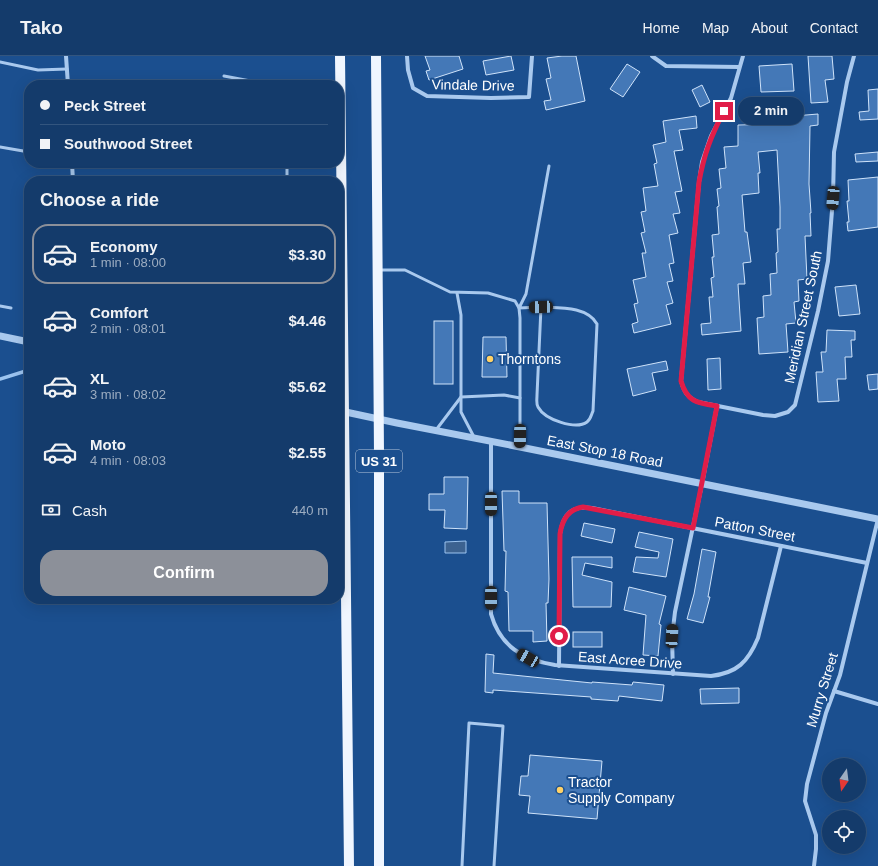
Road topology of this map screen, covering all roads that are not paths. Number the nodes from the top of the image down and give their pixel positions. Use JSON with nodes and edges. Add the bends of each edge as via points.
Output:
{"nodes":[{"id":1,"x":66,"y":56,"type":"edge"},
{"id":2,"x":340,"y":56,"type":"edge"},
{"id":3,"x":376,"y":56,"type":"edge"},
{"id":4,"x":407,"y":56,"type":"edge"},
{"id":5,"x":532,"y":56,"type":"edge"},
{"id":6,"x":652,"y":56,"type":"edge"},
{"id":7,"x":743,"y":56,"type":"edge"},
{"id":8,"x":854,"y":56,"type":"edge"},
{"id":9,"x":0,"y":62,"type":"edge"},
{"id":10,"x":740,"y":67,"type":"junction"},
{"id":11,"x":67,"y":69,"type":"junction"},
{"id":12,"x":224,"y":76,"type":"dead end"},
{"id":13,"x":68,"y":80,"type":"edge"},
{"id":14,"x":245,"y":80,"type":"edge"},
{"id":15,"x":340,"y":80,"type":"edge"},
{"id":16,"x":0,"y":147,"type":"edge"},
{"id":17,"x":24,"y":151,"type":"edge"},
{"id":18,"x":549,"y":166,"type":"dead end"},
{"id":19,"x":378,"y":270,"type":"junction"},
{"id":20,"x":457,"y":293,"type":"junction"},
{"id":21,"x":0,"y":306,"type":"edge"},
{"id":22,"x":541,"y":307,"type":"junction"},
{"id":23,"x":11,"y":308,"type":"dead end"},
{"id":24,"x":520,"y":308,"type":"junction"},
{"id":25,"x":0,"y":336,"type":"edge"},
{"id":26,"x":24,"y":341,"type":"edge"},
{"id":27,"x":461,"y":398,"type":"junction"},
{"id":28,"x":520,"y":398,"type":"junction"},
{"id":29,"x":717,"y":406,"type":"junction"},
{"id":30,"x":344,"y":411,"type":"edge"},
{"id":31,"x":378,"y":419,"type":"junction"},
{"id":32,"x":435,"y":431,"type":"junction"},
{"id":33,"x":475,"y":438,"type":"junction"},
{"id":34,"x":491,"y":442,"type":"junction"},
{"id":35,"x":520,"y":447,"type":"junction"},
{"id":36,"x":702,"y":484,"type":"junction"},
{"id":37,"x":878,"y":519,"type":"edge"},
{"id":38,"x":693,"y":528,"type":"junction"},
{"id":39,"x":781,"y":546,"type":"junction"},
{"id":40,"x":867,"y":563,"type":"junction"},
{"id":41,"x":344,"y":604,"type":"edge"},
{"id":42,"x":559,"y":666,"type":"junction"},
{"id":43,"x":673,"y":674,"type":"junction"},
{"id":44,"x":834,"y":691,"type":"junction"},
{"id":45,"x":878,"y":704,"type":"edge"},
{"id":46,"x":349,"y":866,"type":"edge"},
{"id":47,"x":379,"y":866,"type":"edge"},
{"id":48,"x":462,"y":866,"type":"edge"},
{"id":49,"x":494,"y":866,"type":"edge"},
{"id":50,"x":814,"y":866,"type":"edge"}],
"edges":[{"from":1,"to":11,"type":"street"},
{"from":2,"to":15,"type":"main road","number":"US 31"},
{"from":3,"to":19,"type":"main road","number":"US 31"},
{"from":4,"to":5,"type":"street","name":"Vindale Drive","via":[[413,88],[426,96],[491,98],[529,97]]},
{"from":6,"to":10,"type":"street","via":[[666,66]]},
{"from":7,"to":10,"type":"street"},
{"from":8,"to":29,"type":"street","name":"Meridian Street South","via":[[834,152],[828,260],[795,405],[788,412],[775,416]]},
{"from":9,"to":11,"type":"lane","via":[[38,70]]},
{"from":10,"to":29,"type":"street","via":[[731,98],[711,136],[702,162],[681,381],[684,392],[691,399]]},
{"from":11,"to":13,"type":"street"},
{"from":12,"to":14,"type":"lane"},
{"from":16,"to":17,"type":"lane"},
{"from":18,"to":24,"type":"lane","via":[[526,294]]},
{"from":19,"to":20,"type":"lane","via":[[405,270]]},
{"from":19,"to":31,"type":"main road","number":"US 31"},
{"from":20,"to":24,"type":"lane","via":[[488,293],[515,301]]},
{"from":20,"to":27,"type":"lane","via":[[461,315]]},
{"from":21,"to":23,"type":"lane"},
{"from":22,"to":22,"type":"lane","via":[[574,310],[594,318],[597,324],[593,411],[586,423],[574,425],[555,420],[538,407]]},
{"from":22,"to":24,"type":"lane"},
{"from":24,"to":28,"type":"lane"},
{"from":25,"to":26,"type":"street"},
{"from":27,"to":28,"type":"lane","via":[[504,395]]},
{"from":27,"to":32,"type":"lane"},
{"from":27,"to":33,"type":"lane","via":[[461,412]]},
{"from":28,"to":35,"type":"lane"},
{"from":29,"to":36,"type":"street"},
{"from":30,"to":31,"type":"street","name":"East Stop 18 Road"},
{"from":31,"to":32,"type":"street","name":"East Stop 18 Road"},
{"from":31,"to":47,"type":"main road","number":"US 31"},
{"from":32,"to":33,"type":"street","name":"East Stop 18 Road"},
{"from":33,"to":34,"type":"street","name":"East Stop 18 Road"},
{"from":34,"to":35,"type":"street","name":"East Stop 18 Road"},
{"from":34,"to":42,"type":"street","name":"East Acree Drive","via":[[491,614],[498,632],[512,648],[528,658]]},
{"from":35,"to":36,"type":"street","name":"East Stop 18 Road"},
{"from":36,"to":37,"type":"street","name":"East Stop 18 Road"},
{"from":36,"to":38,"type":"street"},
{"from":37,"to":40,"type":"street","name":"Murry Street"},
{"from":38,"to":39,"type":"street","name":"Patton Street"},
{"from":38,"to":42,"type":"street","name":"Patton Street","via":[[583,507],[569,512],[560,534]]},
{"from":38,"to":43,"type":"street","via":[[673,623]]},
{"from":39,"to":40,"type":"street","name":"Patton Street"},
{"from":39,"to":43,"type":"street","name":"East Acree Drive","via":[[758,638],[746,660],[736,669],[723,675]]},
{"from":40,"to":44,"type":"street","name":"Murry Street"},
{"from":41,"to":46,"type":"main road","number":"US 31"},
{"from":42,"to":43,"type":"street","name":"East Acree Drive"},
{"from":44,"to":45,"type":"street"},
{"from":44,"to":50,"type":"street","name":"Murry Street","via":[[804,800],[816,835]]},
{"from":48,"to":49,"type":"lane","via":[[469,723],[503,726]]}]}
